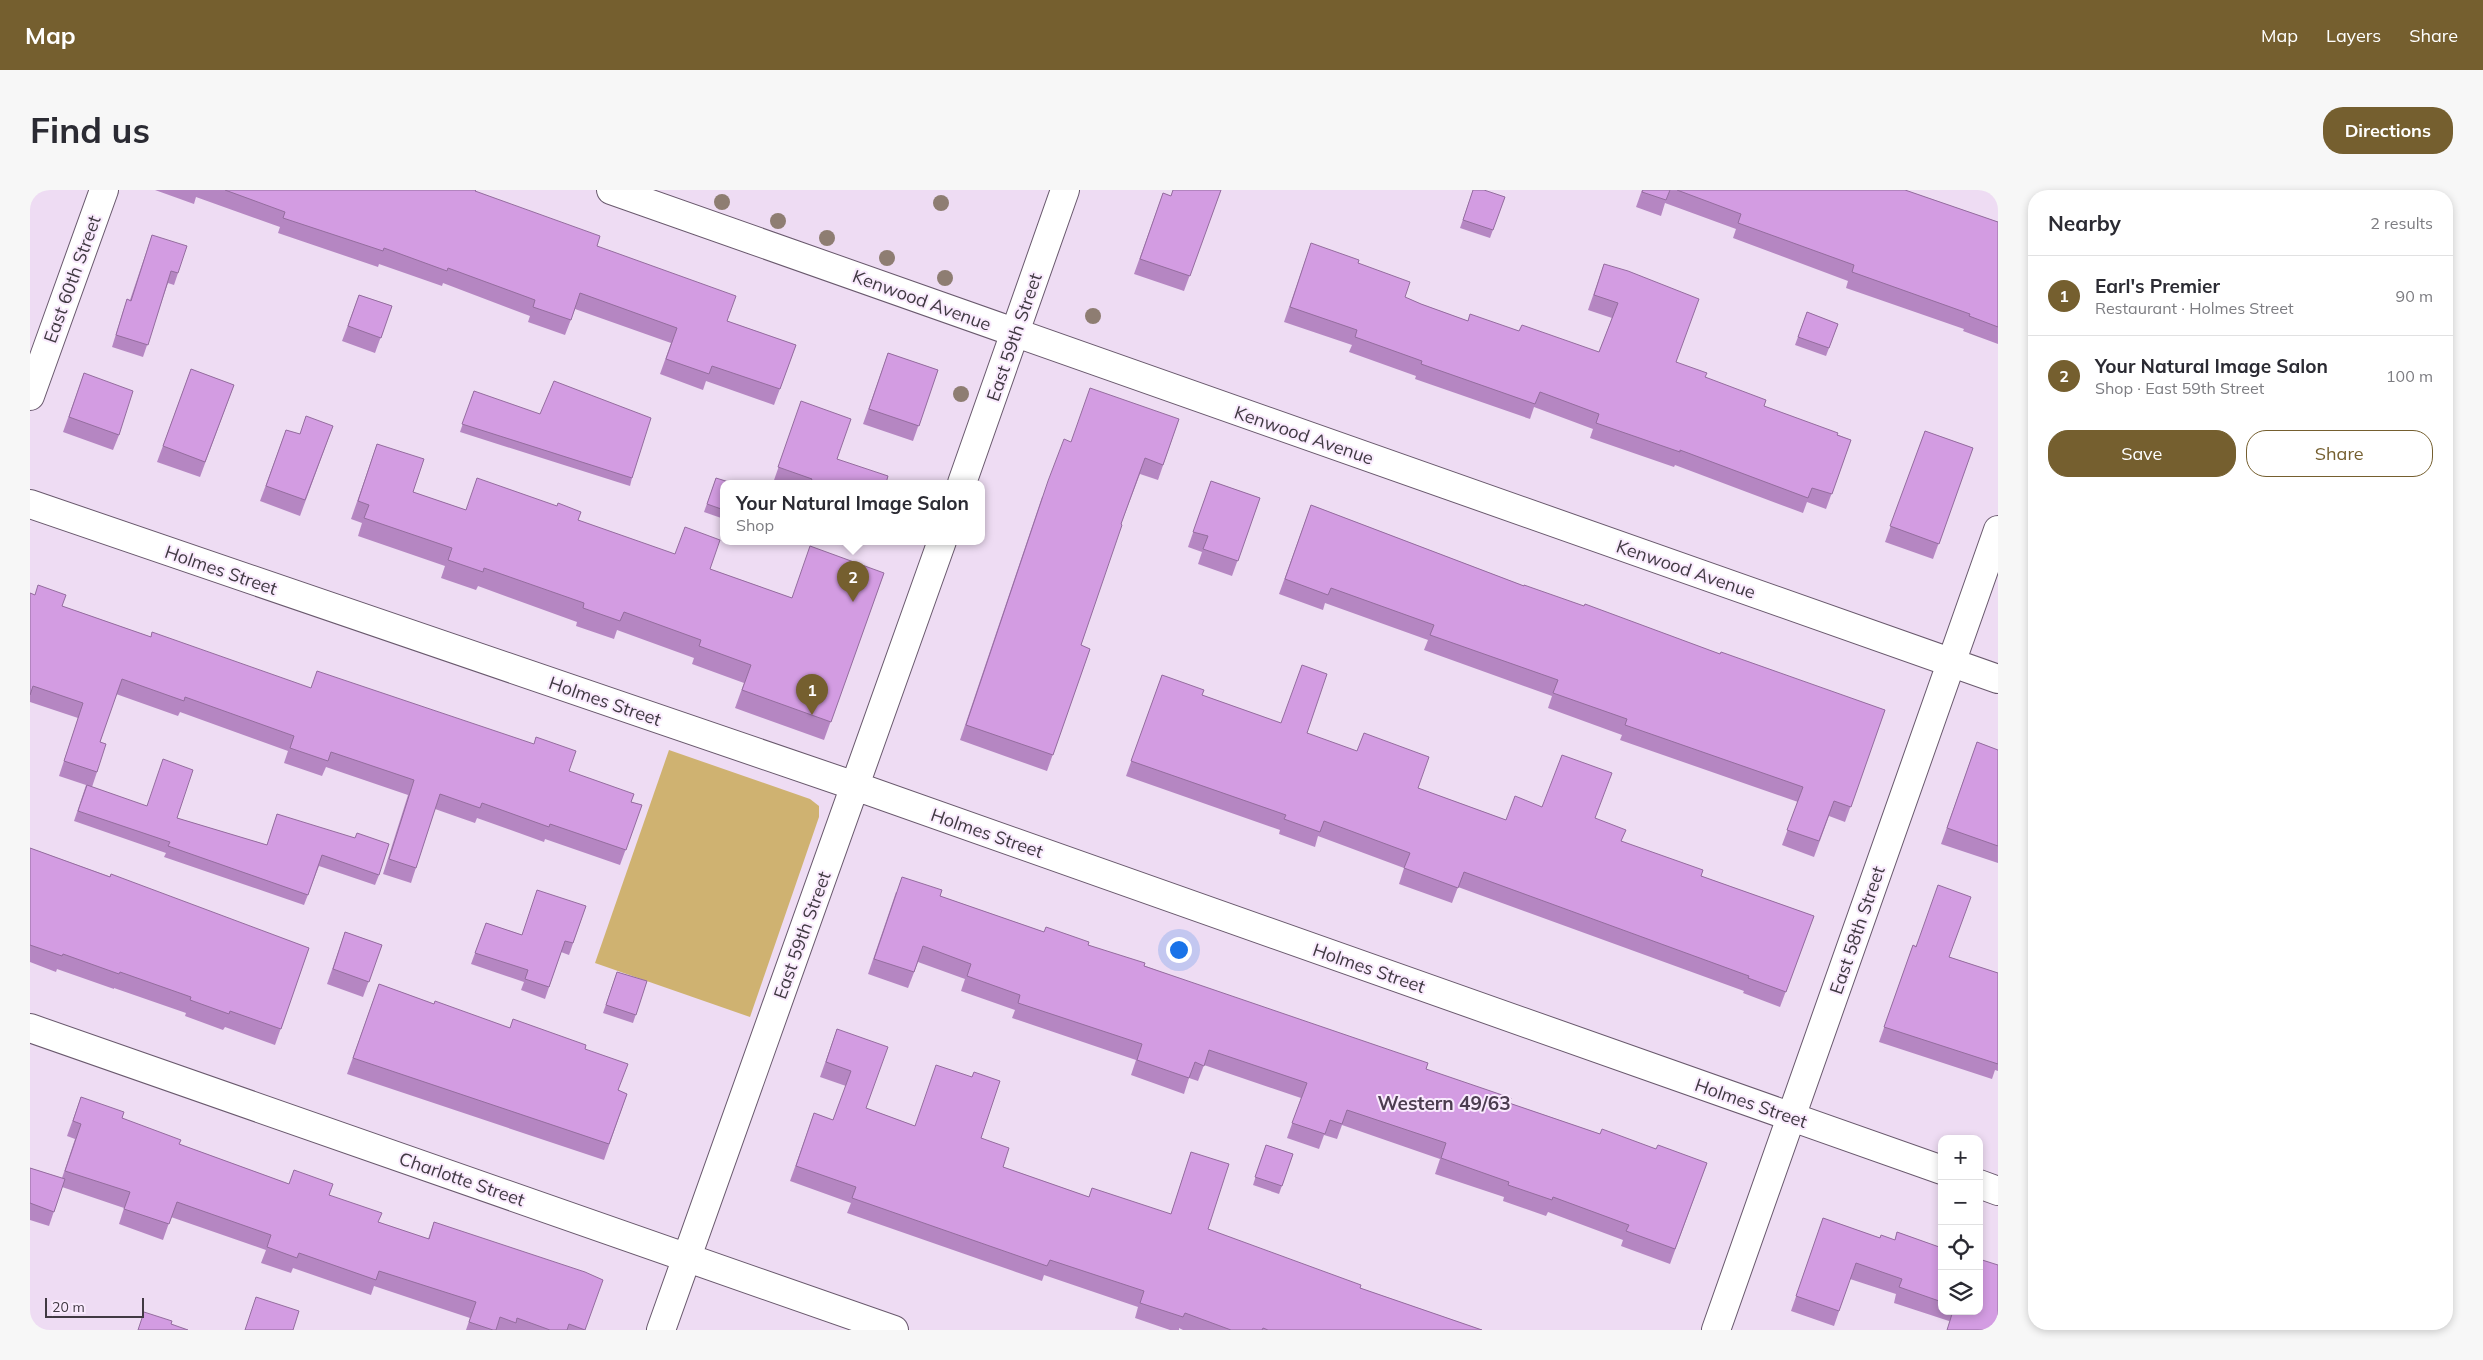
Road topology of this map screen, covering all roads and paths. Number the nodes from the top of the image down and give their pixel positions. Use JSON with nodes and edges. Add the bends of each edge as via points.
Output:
{"nodes":[{"id":1,"x":104,"y":190,"type":"edge"},
{"id":2,"x":611,"y":190,"type":"edge"},
{"id":3,"x":1065,"y":190,"type":"edge"},
{"id":4,"x":1015,"y":333,"type":"junction"},
{"id":5,"x":30,"y":396,"type":"edge"},
{"id":6,"x":963,"y":480,"type":"edge"},
{"id":7,"x":30,"y":504,"type":"edge"},
{"id":8,"x":1998,"y":530,"type":"edge"},
{"id":9,"x":941,"y":545,"type":"edge"},
{"id":10,"x":1952,"y":662,"type":"junction"},
{"id":11,"x":1998,"y":679,"type":"edge"},
{"id":12,"x":855,"y":786,"type":"junction"},
{"id":13,"x":30,"y":1028,"type":"edge"},
{"id":14,"x":1792,"y":1117,"type":"junction"},
{"id":15,"x":1938,"y":1169,"type":"edge"},
{"id":16,"x":1983,"y":1185,"type":"edge"},
{"id":17,"x":1998,"y":1190,"type":"edge"},
{"id":18,"x":686,"y":1258,"type":"junction"},
{"id":19,"x":661,"y":1330,"type":"edge"},
{"id":20,"x":894,"y":1330,"type":"edge"},
{"id":21,"x":1716,"y":1330,"type":"edge"}],
"edges":[{"from":1,"to":5,"type":"street","name":"East 60th Street"},
{"from":2,"to":4,"type":"street","name":"Kenwood Avenue"},
{"from":3,"to":4,"type":"street","name":"East 59th Street"},
{"from":4,"to":6,"type":"street","name":"East 59th Street"},
{"from":4,"to":10,"type":"street","name":"Kenwood Avenue"},
{"from":7,"to":12,"type":"street","name":"Holmes Street"},
{"from":8,"to":10,"type":"street","name":"East 58th Street"},
{"from":9,"to":12,"type":"street","name":"East 59th Street"},
{"from":10,"to":11,"type":"street","name":"Kenwood Avenue"},
{"from":10,"to":14,"type":"street","name":"East 58th Street"},
{"from":12,"to":14,"type":"street","name":"Holmes Street"},
{"from":12,"to":18,"type":"street","name":"East 59th Street"},
{"from":13,"to":18,"type":"street","name":"Charlotte Street"},
{"from":14,"to":15,"type":"street","name":"Holmes Street"},
{"from":14,"to":21,"type":"street","name":"East 58th Street"},
{"from":16,"to":17,"type":"street"},
{"from":18,"to":19,"type":"street","name":"East 59th Street"},
{"from":18,"to":20,"type":"street","name":"Charlotte Street"}]}
